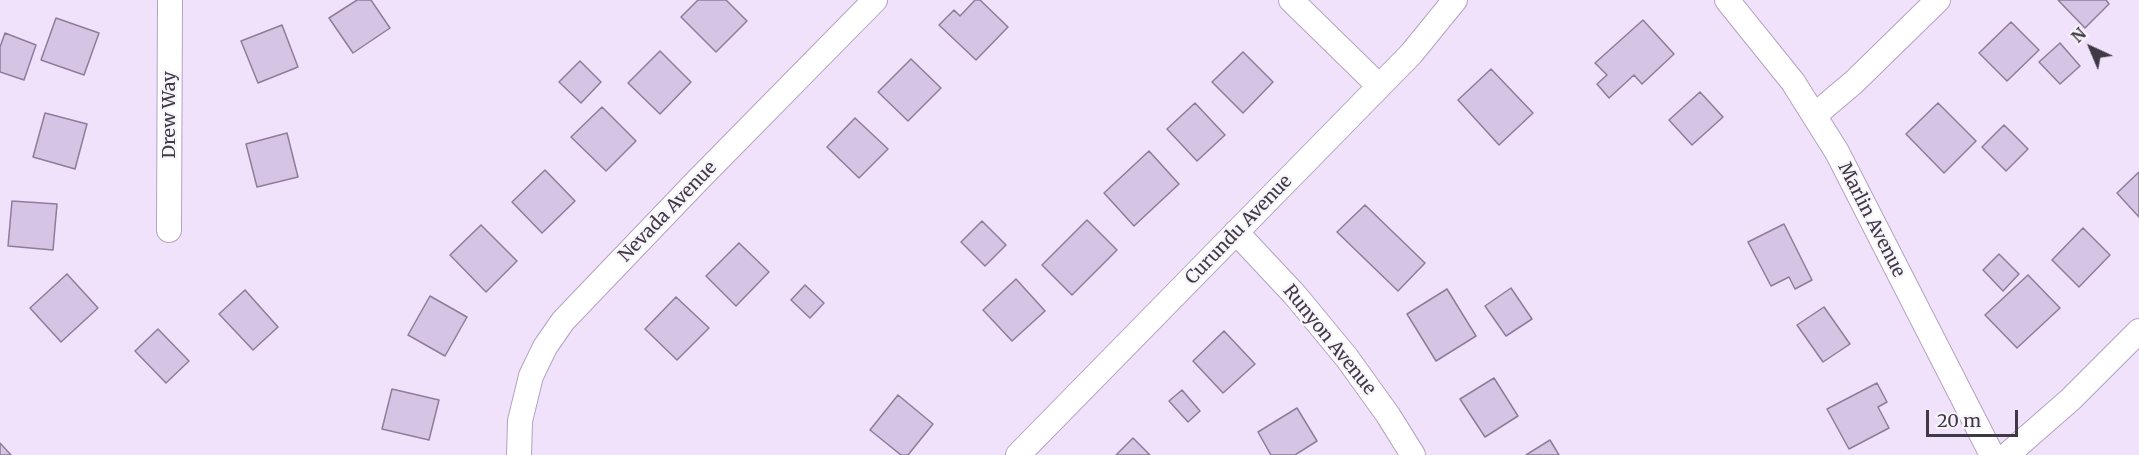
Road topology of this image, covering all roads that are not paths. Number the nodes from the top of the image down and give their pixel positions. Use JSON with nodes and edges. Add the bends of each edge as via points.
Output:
{"nodes":[{"id":1,"x":170,"y":0,"type":"edge"},
{"id":2,"x":875,"y":0,"type":"edge"},
{"id":3,"x":1291,"y":0,"type":"edge"},
{"id":4,"x":1455,"y":0,"type":"edge"},
{"id":5,"x":1726,"y":0,"type":"edge"},
{"id":6,"x":1938,"y":0,"type":"edge"},
{"id":7,"x":1379,"y":86,"type":"junction"},
{"id":8,"x":1815,"y":115,"type":"junction"},
{"id":9,"x":170,"y":231,"type":"dead end"},
{"id":10,"x":1236,"y":232,"type":"junction"},
{"id":11,"x":2139,"y":332,"type":"edge"},
{"id":12,"x":519,"y":455,"type":"edge"},
{"id":13,"x":1018,"y":455,"type":"edge"},
{"id":14,"x":1413,"y":455,"type":"edge"},
{"id":15,"x":1992,"y":455,"type":"edge"},
{"id":16,"x":2007,"y":455,"type":"edge"}],
"edges":[{"from":1,"to":9,"type":"street","name":"Drew Way"},
{"from":2,"to":12,"type":"street","name":"Nevada Avenue","via":[[563,321],[531,376],[520,421]]},
{"from":3,"to":7,"type":"street"},
{"from":4,"to":7,"type":"street","name":"Curundu Avenue"},
{"from":5,"to":8,"type":"street","name":"Marlin Avenue"},
{"from":6,"to":8,"type":"street"},
{"from":7,"to":10,"type":"street","name":"Curundu Avenue"},
{"from":8,"to":15,"type":"street","name":"Marlin Avenue"},
{"from":10,"to":13,"type":"street","name":"Curundu Avenue"},
{"from":10,"to":14,"type":"street","name":"Runyon Avenue","via":[[1347,358]]},
{"from":11,"to":16,"type":"street"}]}
